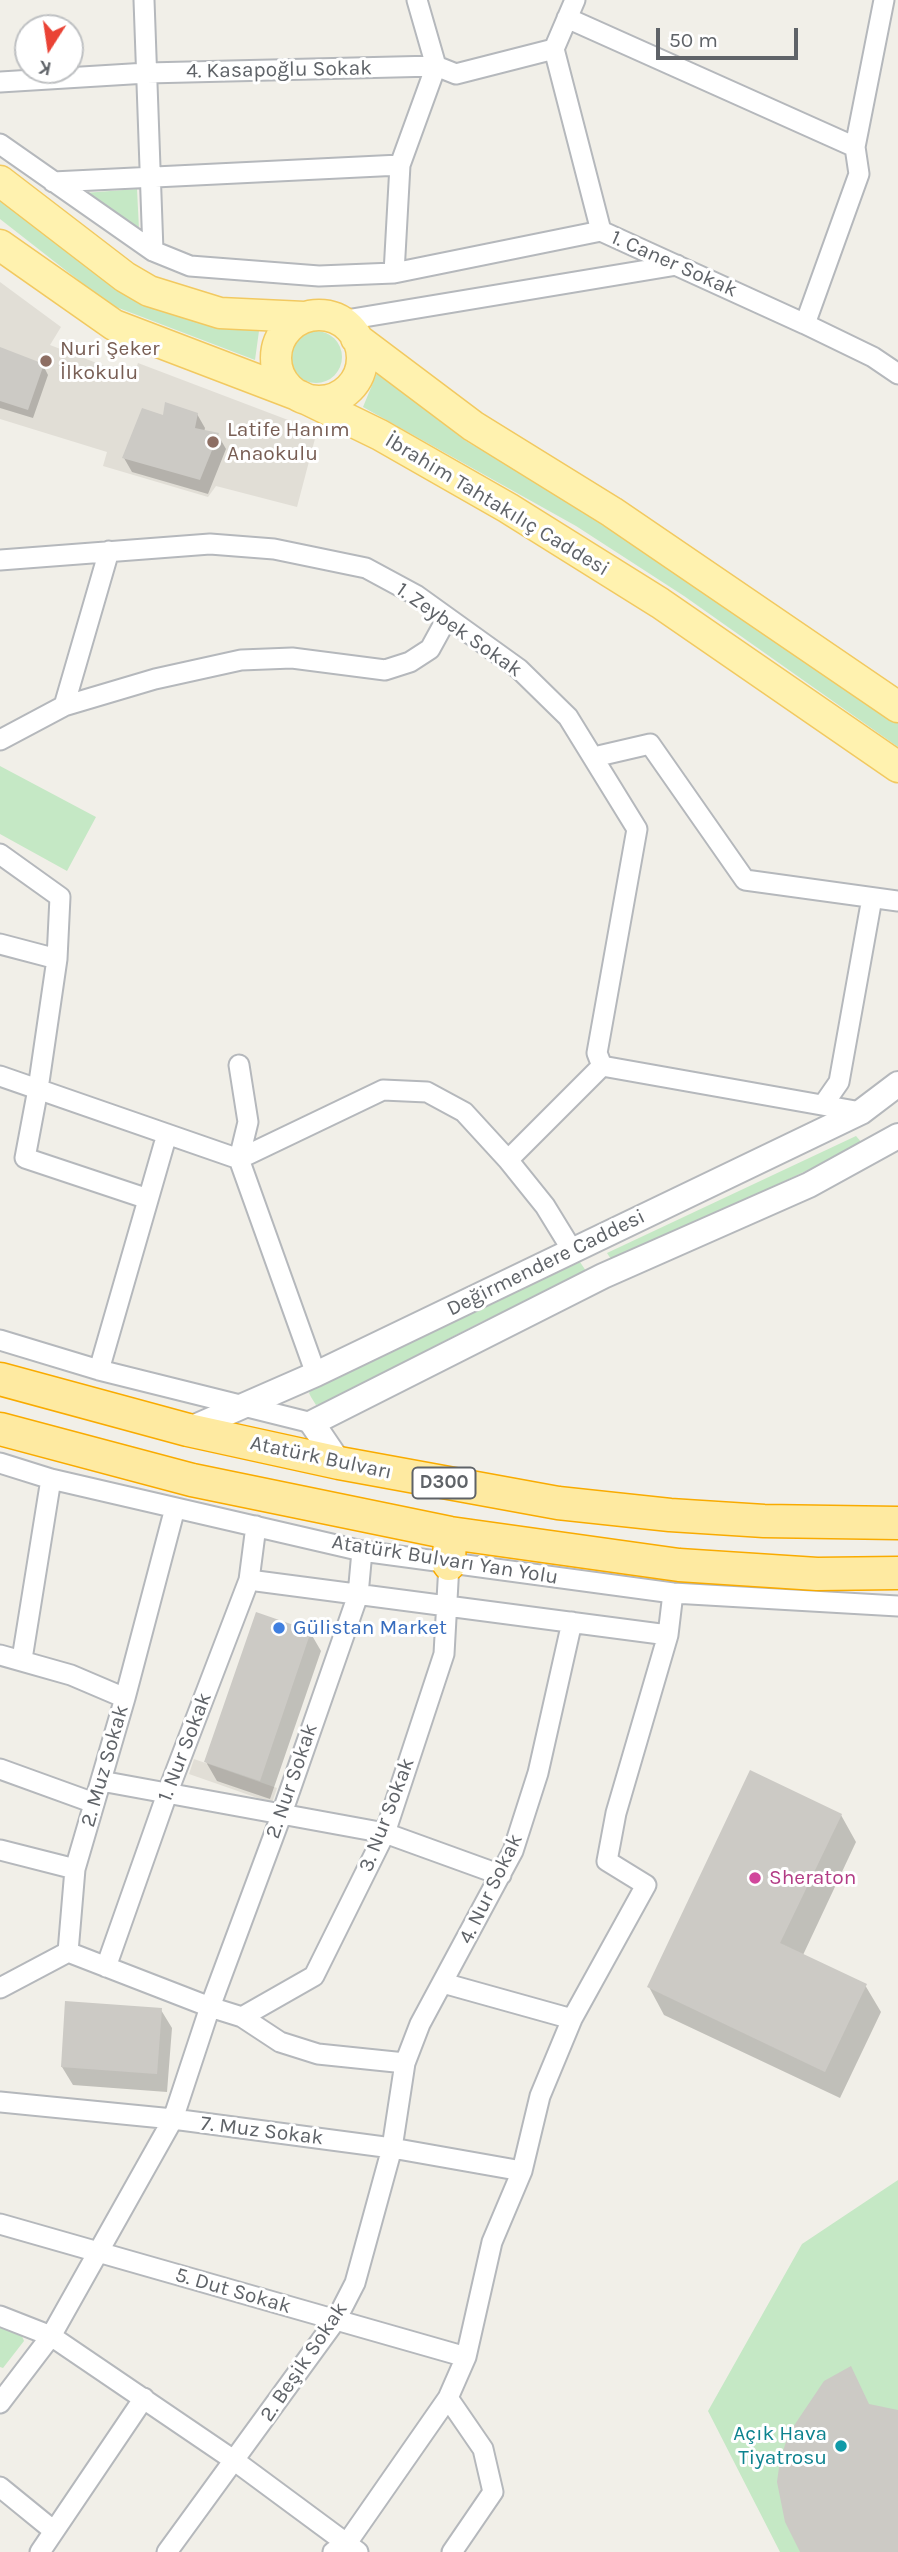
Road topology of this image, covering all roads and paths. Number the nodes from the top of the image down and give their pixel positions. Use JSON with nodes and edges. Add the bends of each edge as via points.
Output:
{"nodes":[{"id":1,"x":144,"y":0,"type":"edge"},
{"id":2,"x":417,"y":0,"type":"edge"},
{"id":3,"x":575,"y":0,"type":"edge"},
{"id":4,"x":884,"y":0,"type":"edge"},
{"id":5,"x":567,"y":19,"type":"junction"},
{"id":6,"x":554,"y":49,"type":"junction"},
{"id":7,"x":436,"y":66,"type":"junction"},
{"id":8,"x":147,"y":73,"type":"junction"},
{"id":9,"x":0,"y":82,"type":"edge"},
{"id":10,"x":0,"y":144,"type":"edge"},
{"id":11,"x":855,"y":147,"type":"junction"},
{"id":12,"x":400,"y":165,"type":"junction"},
{"id":13,"x":150,"y":177,"type":"junction"},
{"id":14,"x":0,"y":181,"type":"edge"},
{"id":15,"x":53,"y":182,"type":"junction"},
{"id":16,"x":601,"y":231,"type":"junction"},
{"id":17,"x":0,"y":245,"type":"edge"},
{"id":18,"x":153,"y":251,"type":"junction"},
{"id":19,"x":677,"y":265,"type":"junction"},
{"id":20,"x":394,"y":273,"type":"junction"},
{"id":21,"x":304,"y":317,"type":"junction"},
{"id":22,"x":805,"y":324,"type":"junction"},
{"id":23,"x":348,"y":329,"type":"junction"},
{"id":24,"x":898,"y":374,"type":"edge"},
{"id":25,"x":300,"y":396,"type":"junction"},
{"id":26,"x":110,"y":551,"type":"junction"},
{"id":27,"x":0,"y":558,"type":"edge"},
{"id":28,"x":447,"y":618,"type":"junction"},
{"id":29,"x":64,"y":706,"type":"junction"},
{"id":30,"x":898,"y":707,"type":"edge"},
{"id":31,"x":0,"y":740,"type":"edge"},
{"id":32,"x":594,"y":757,"type":"junction"},
{"id":33,"x":898,"y":767,"type":"edge"},
{"id":34,"x":0,"y":854,"type":"edge"},
{"id":35,"x":872,"y":898,"type":"junction"},
{"id":36,"x":898,"y":901,"type":"edge"},
{"id":37,"x":0,"y":944,"type":"edge"},
{"id":38,"x":57,"y":959,"type":"junction"},
{"id":39,"x":239,"y":1065,"type":"dead end"},
{"id":40,"x":602,"y":1066,"type":"junction"},
{"id":41,"x":0,"y":1076,"type":"edge"},
{"id":42,"x":898,"y":1084,"type":"edge"},
{"id":43,"x":38,"y":1089,"type":"junction"},
{"id":44,"x":823,"y":1105,"type":"junction"},
{"id":45,"x":861,"y":1112,"type":"junction"},
{"id":46,"x":167,"y":1134,"type":"junction"},
{"id":47,"x":891,"y":1140,"type":"edge"},
{"id":48,"x":239,"y":1159,"type":"junction"},
{"id":49,"x":508,"y":1160,"type":"junction"},
{"id":50,"x":148,"y":1199,"type":"junction"},
{"id":51,"x":579,"y":1247,"type":"junction"},
{"id":52,"x":603,"y":1276,"type":"junction"},
{"id":53,"x":0,"y":1340,"type":"edge"},
{"id":54,"x":99,"y":1370,"type":"junction"},
{"id":55,"x":316,"y":1374,"type":"junction"},
{"id":56,"x":0,"y":1379,"type":"edge"},
{"id":57,"x":243,"y":1407,"type":"junction"},
{"id":58,"x":312,"y":1423,"type":"junction"},
{"id":59,"x":0,"y":1429,"type":"edge"},
{"id":60,"x":188,"y":1430,"type":"junction"},
{"id":61,"x":340,"y":1463,"type":"junction"},
{"id":62,"x":0,"y":1464,"type":"edge"},
{"id":63,"x":51,"y":1479,"type":"junction"},
{"id":64,"x":175,"y":1508,"type":"junction"},
{"id":65,"x":898,"y":1510,"type":"edge"},
{"id":66,"x":864,"y":1522,"type":"junction"},
{"id":67,"x":898,"y":1523,"type":"edge"},
{"id":68,"x":256,"y":1526,"type":"junction"},
{"id":69,"x":450,"y":1533,"type":"junction"},
{"id":70,"x":362,"y":1551,"type":"junction"},
{"id":71,"x":449,"y":1564,"type":"junction"},
{"id":72,"x":898,"y":1573,"type":"edge"},
{"id":73,"x":249,"y":1580,"type":"junction"},
{"id":74,"x":673,"y":1593,"type":"junction"},
{"id":75,"x":358,"y":1595,"type":"junction"},
{"id":76,"x":448,"y":1606,"type":"junction"},
{"id":77,"x":898,"y":1606,"type":"edge"},
{"id":78,"x":572,"y":1622,"type":"junction"},
{"id":79,"x":668,"y":1635,"type":"junction"},
{"id":80,"x":0,"y":1654,"type":"edge"},
{"id":81,"x":22,"y":1660,"type":"junction"},
{"id":82,"x":125,"y":1698,"type":"junction"},
{"id":83,"x":0,"y":1769,"type":"edge"},
{"id":84,"x":101,"y":1781,"type":"junction"},
{"id":85,"x":167,"y":1794,"type":"junction"},
{"id":86,"x":94,"y":1803,"type":"junction"},
{"id":87,"x":281,"y":1816,"type":"junction"},
{"id":88,"x":385,"y":1833,"type":"junction"},
{"id":89,"x":0,"y":1850,"type":"edge"},
{"id":90,"x":75,"y":1869,"type":"junction"},
{"id":91,"x":501,"y":1874,"type":"junction"},
{"id":92,"x":68,"y":1952,"type":"junction"},
{"id":93,"x":106,"y":1967,"type":"junction"},
{"id":94,"x":443,"y":1983,"type":"junction"},
{"id":95,"x":0,"y":1988,"type":"edge"},
{"id":96,"x":210,"y":2007,"type":"junction"},
{"id":97,"x":242,"y":2017,"type":"junction"},
{"id":98,"x":572,"y":2019,"type":"junction"},
{"id":99,"x":405,"y":2063,"type":"junction"},
{"id":100,"x":0,"y":2102,"type":"edge"},
{"id":101,"x":173,"y":2119,"type":"junction"},
{"id":102,"x":392,"y":2148,"type":"junction"},
{"id":103,"x":522,"y":2171,"type":"junction"},
{"id":104,"x":0,"y":2224,"type":"edge"},
{"id":105,"x":98,"y":2252,"type":"junction"},
{"id":106,"x":0,"y":2316,"type":"edge"},
{"id":107,"x":336,"y":2320,"type":"junction"},
{"id":108,"x":51,"y":2336,"type":"junction"},
{"id":109,"x":466,"y":2357,"type":"junction"},
{"id":110,"x":4,"y":2392,"type":"edge"},
{"id":111,"x":144,"y":2398,"type":"junction"},
{"id":112,"x":448,"y":2398,"type":"junction"},
{"id":113,"x":235,"y":2461,"type":"junction"},
{"id":114,"x":0,"y":2487,"type":"edge"},
{"id":115,"x":54,"y":2531,"type":"junction"},
{"id":116,"x":346,"y":2549,"type":"edge"},
{"id":117,"x":40,"y":2552,"type":"edge"},
{"id":118,"x":167,"y":2552,"type":"edge"},
{"id":119,"x":452,"y":2552,"type":"edge"}],
"edges":[{"from":1,"to":8,"type":"street"},
{"from":2,"to":7,"type":"street"},
{"from":3,"to":5,"type":"street"},
{"from":4,"to":11,"type":"street"},
{"from":5,"to":6,"type":"street"},
{"from":5,"to":11,"type":"street"},
{"from":6,"to":7,"type":"street","name":"4. Kasapoğlu Sokak","via":[[456,74]]},
{"from":6,"to":16,"type":"street"},
{"from":7,"to":8,"type":"street","name":"4. Kasapoğlu Sokak"},
{"from":7,"to":12,"type":"street"},
{"from":8,"to":9,"type":"street","name":"4. Kasapoğlu Sokak"},
{"from":8,"to":13,"type":"street"},
{"from":10,"to":15,"type":"street","name":"1. Caner Sokak"},
{"from":11,"to":22,"type":"street","via":[[859,174]]},
{"from":12,"to":13,"type":"street"},
{"from":12,"to":20,"type":"street"},
{"from":13,"to":15,"type":"street"},
{"from":13,"to":18,"type":"street"},
{"from":14,"to":21,"type":"main road","via":[[114,270],[149,291],[220,313]]},
{"from":15,"to":18,"type":"street","name":"1. Caner Sokak"},
{"from":16,"to":19,"type":"street","name":"1. Caner Sokak"},
{"from":16,"to":20,"type":"street","name":"1. Caner Sokak"},
{"from":17,"to":25,"type":"main road","name":"İbrahim Tahtakılıç Caddesi","via":[[114,325]]},
{"from":18,"to":20,"type":"street","name":"1. Caner Sokak","via":[[190,266],[319,276]]},
{"from":19,"to":22,"type":"street","name":"1. Caner Sokak"},
{"from":19,"to":23,"type":"street"},
{"from":21,"to":23,"type":"main road","via":[[316,315]]},
{"from":21,"to":25,"type":"main road","via":[[283,334],[276,362],[284,382]]},
{"from":22,"to":24,"type":"street","name":"1. Caner Sokak"},
{"from":23,"to":25,"type":"main road","via":[[362,360],[354,383],[335,397],[312,400]]},
{"from":23,"to":30,"type":"main road","via":[[473,426],[612,512]]},
{"from":25,"to":33,"type":"main road","name":"İbrahim Tahtakılıç Caddesi","via":[[380,435],[531,522],[660,603]]},
{"from":26,"to":27,"type":"street","name":"1. Zeybek Sokak"},
{"from":26,"to":28,"type":"street","name":"1. Zeybek Sokak","via":[[210,544],[274,550],[366,568],[416,594]]},
{"from":26,"to":29,"type":"street"},
{"from":28,"to":29,"type":"street","via":[[430,649],[385,670],[292,659],[241,660]]},
{"from":28,"to":32,"type":"street","name":"1. Zeybek Sokak","via":[[519,669],[568,718]]},
{"from":29,"to":31,"type":"street"},
{"from":32,"to":35,"type":"street","via":[[650,744],[745,880]]},
{"from":32,"to":40,"type":"street","name":"1. Zeybek Sokak","via":[[637,829],[597,1053]]},
{"from":34,"to":38,"type":"street","via":[[60,897]]},
{"from":35,"to":36,"type":"street"},
{"from":35,"to":44,"type":"street","via":[[839,1082]]},
{"from":37,"to":38,"type":"street"},
{"from":38,"to":43,"type":"street"},
{"from":39,"to":48,"type":"street","via":[[248,1122]]},
{"from":40,"to":44,"type":"street"},
{"from":40,"to":49,"type":"street"},
{"from":41,"to":43,"type":"street"},
{"from":42,"to":45,"type":"street","name":"Değirmendere Caddesi"},
{"from":43,"to":46,"type":"street"},
{"from":43,"to":50,"type":"street","via":[[25,1158]]},
{"from":44,"to":45,"type":"street"},
{"from":45,"to":47,"type":"street"},
{"from":45,"to":51,"type":"street","name":"Değirmendere Caddesi"},
{"from":46,"to":48,"type":"street"},
{"from":46,"to":50,"type":"street"},
{"from":47,"to":52,"type":"street","name":"Değirmendere Caddesi","via":[[809,1185]]},
{"from":48,"to":49,"type":"street","via":[[383,1090],[427,1092],[464,1112]]},
{"from":48,"to":55,"type":"street"},
{"from":49,"to":51,"type":"street"},
{"from":50,"to":54,"type":"street"},
{"from":51,"to":52,"type":"street"},
{"from":51,"to":55,"type":"street","name":"Değirmendere Caddesi"},
{"from":52,"to":58,"type":"street","name":"Değirmendere Caddesi"},
{"from":53,"to":54,"type":"street"},
{"from":54,"to":57,"type":"street"},
{"from":55,"to":57,"type":"street","name":"Değirmendere Caddesi"},
{"from":56,"to":60,"type":"highway","name":"Atatürk Bulvarı","number":"D300"},
{"from":57,"to":58,"type":"street"},
{"from":57,"to":60,"type":"street","name":"Değirmendere Caddesi"},
{"from":58,"to":61,"type":"street"},
{"from":59,"to":69,"type":"highway","number":"D300","via":[[192,1480]]},
{"from":60,"to":61,"type":"highway","name":"Atatürk Bulvarı","number":"D300"},
{"from":61,"to":66,"type":"highway","name":"Atatürk Bulvarı","number":"D300","via":[[570,1504],[750,1520]]},
{"from":62,"to":63,"type":"street","name":"Atatürk Bulvarı Yan Yolu"},
{"from":63,"to":64,"type":"street","name":"Atatürk Bulvarı Yan Yolu"},
{"from":63,"to":81,"type":"street"},
{"from":64,"to":68,"type":"street","name":"Atatürk Bulvarı Yan Yolu"},
{"from":64,"to":82,"type":"street","name":"2. Muz Sokak"},
{"from":65,"to":66,"type":"highway"},
{"from":66,"to":67,"type":"highway","name":"Atatürk Bulvarı","number":"D300"},
{"from":68,"to":70,"type":"street","name":"Atatürk Bulvarı Yan Yolu"},
{"from":68,"to":73,"type":"street","name":"1. Nur Sokak"},
{"from":69,"to":71,"type":"highway"},
{"from":69,"to":72,"type":"highway","number":"D300","via":[[679,1565],[817,1574]]},
{"from":70,"to":71,"type":"street","name":"Atatürk Bulvarı Yan Yolu"},
{"from":70,"to":75,"type":"street","name":"2. Nur Sokak"},
{"from":71,"to":74,"type":"street","name":"Atatürk Bulvarı Yan Yolu"},
{"from":71,"to":76,"type":"street","name":"3. Nur Sokak"},
{"from":73,"to":75,"type":"street"},
{"from":73,"to":85,"type":"street","name":"1. Nur Sokak"},
{"from":74,"to":77,"type":"street","name":"Atatürk Bulvarı Yan Yolu"},
{"from":74,"to":79,"type":"street"},
{"from":75,"to":76,"type":"street"},
{"from":75,"to":87,"type":"street","name":"2. Nur Sokak"},
{"from":76,"to":78,"type":"street"},
{"from":76,"to":88,"type":"street","name":"3. Nur Sokak","via":[[443,1654]]},
{"from":78,"to":79,"type":"street"},
{"from":78,"to":91,"type":"street","name":"4. Nur Sokak","via":[[538,1773]]},
{"from":79,"to":98,"type":"street","via":[[616,1813],[607,1861],[646,1885]]},
{"from":80,"to":81,"type":"street"},
{"from":81,"to":82,"type":"street"},
{"from":82,"to":84,"type":"street","name":"2. Muz Sokak"},
{"from":83,"to":86,"type":"street"},
{"from":84,"to":85,"type":"street"},
{"from":84,"to":86,"type":"street","name":"2. Muz Sokak"},
{"from":85,"to":87,"type":"street"},
{"from":85,"to":93,"type":"street","name":"1. Nur Sokak"},
{"from":86,"to":90,"type":"street","name":"2. Muz Sokak"},
{"from":87,"to":88,"type":"street"},
{"from":87,"to":96,"type":"street","name":"2. Nur Sokak"},
{"from":88,"to":91,"type":"street"},
{"from":88,"to":97,"type":"street","name":"3. Nur Sokak","via":[[314,1976]]},
{"from":89,"to":90,"type":"street"},
{"from":90,"to":92,"type":"street","name":"2. Muz Sokak"},
{"from":91,"to":94,"type":"street","name":"4. Nur Sokak"},
{"from":92,"to":93,"type":"street"},
{"from":92,"to":95,"type":"street"},
{"from":93,"to":96,"type":"street"},
{"from":94,"to":98,"type":"street"},
{"from":94,"to":99,"type":"street","name":"4. Nur Sokak"},
{"from":96,"to":97,"type":"street"},
{"from":96,"to":101,"type":"street","name":"2. Nur Sokak"},
{"from":97,"to":99,"type":"street","via":[[280,2042],[318,2054]]},
{"from":98,"to":103,"type":"street","via":[[540,2096]]},
{"from":99,"to":102,"type":"street","name":"4. Nur Sokak"},
{"from":100,"to":101,"type":"street","name":"7. Muz Sokak"},
{"from":101,"to":102,"type":"street","name":"7. Muz Sokak"},
{"from":101,"to":105,"type":"street","name":"2. Nur Sokak"},
{"from":102,"to":103,"type":"street","name":"7. Muz Sokak"},
{"from":102,"to":107,"type":"street","name":"2. Beşik Sokak","via":[[355,2283]]},
{"from":103,"to":109,"type":"street","via":[[492,2242]]},
{"from":104,"to":105,"type":"street","name":"5. Dut Sokak"},
{"from":105,"to":107,"type":"street","name":"5. Dut Sokak"},
{"from":105,"to":108,"type":"street","name":"2. Nur Sokak"},
{"from":106,"to":108,"type":"street"},
{"from":107,"to":109,"type":"street","name":"5. Dut Sokak"},
{"from":107,"to":113,"type":"street","name":"2. Beşik Sokak"},
{"from":108,"to":110,"type":"street","name":"2. Nur Sokak"},
{"from":108,"to":111,"type":"street"},
{"from":109,"to":112,"type":"street"},
{"from":111,"to":113,"type":"street"},
{"from":111,"to":115,"type":"street"},
{"from":112,"to":116,"type":"street"},
{"from":112,"to":119,"type":"street","via":[[483,2449],[493,2492]]},
{"from":113,"to":116,"type":"street"},
{"from":113,"to":118,"type":"street","name":"2. Beşik Sokak"},
{"from":114,"to":115,"type":"street"},
{"from":115,"to":117,"type":"street"}]}
